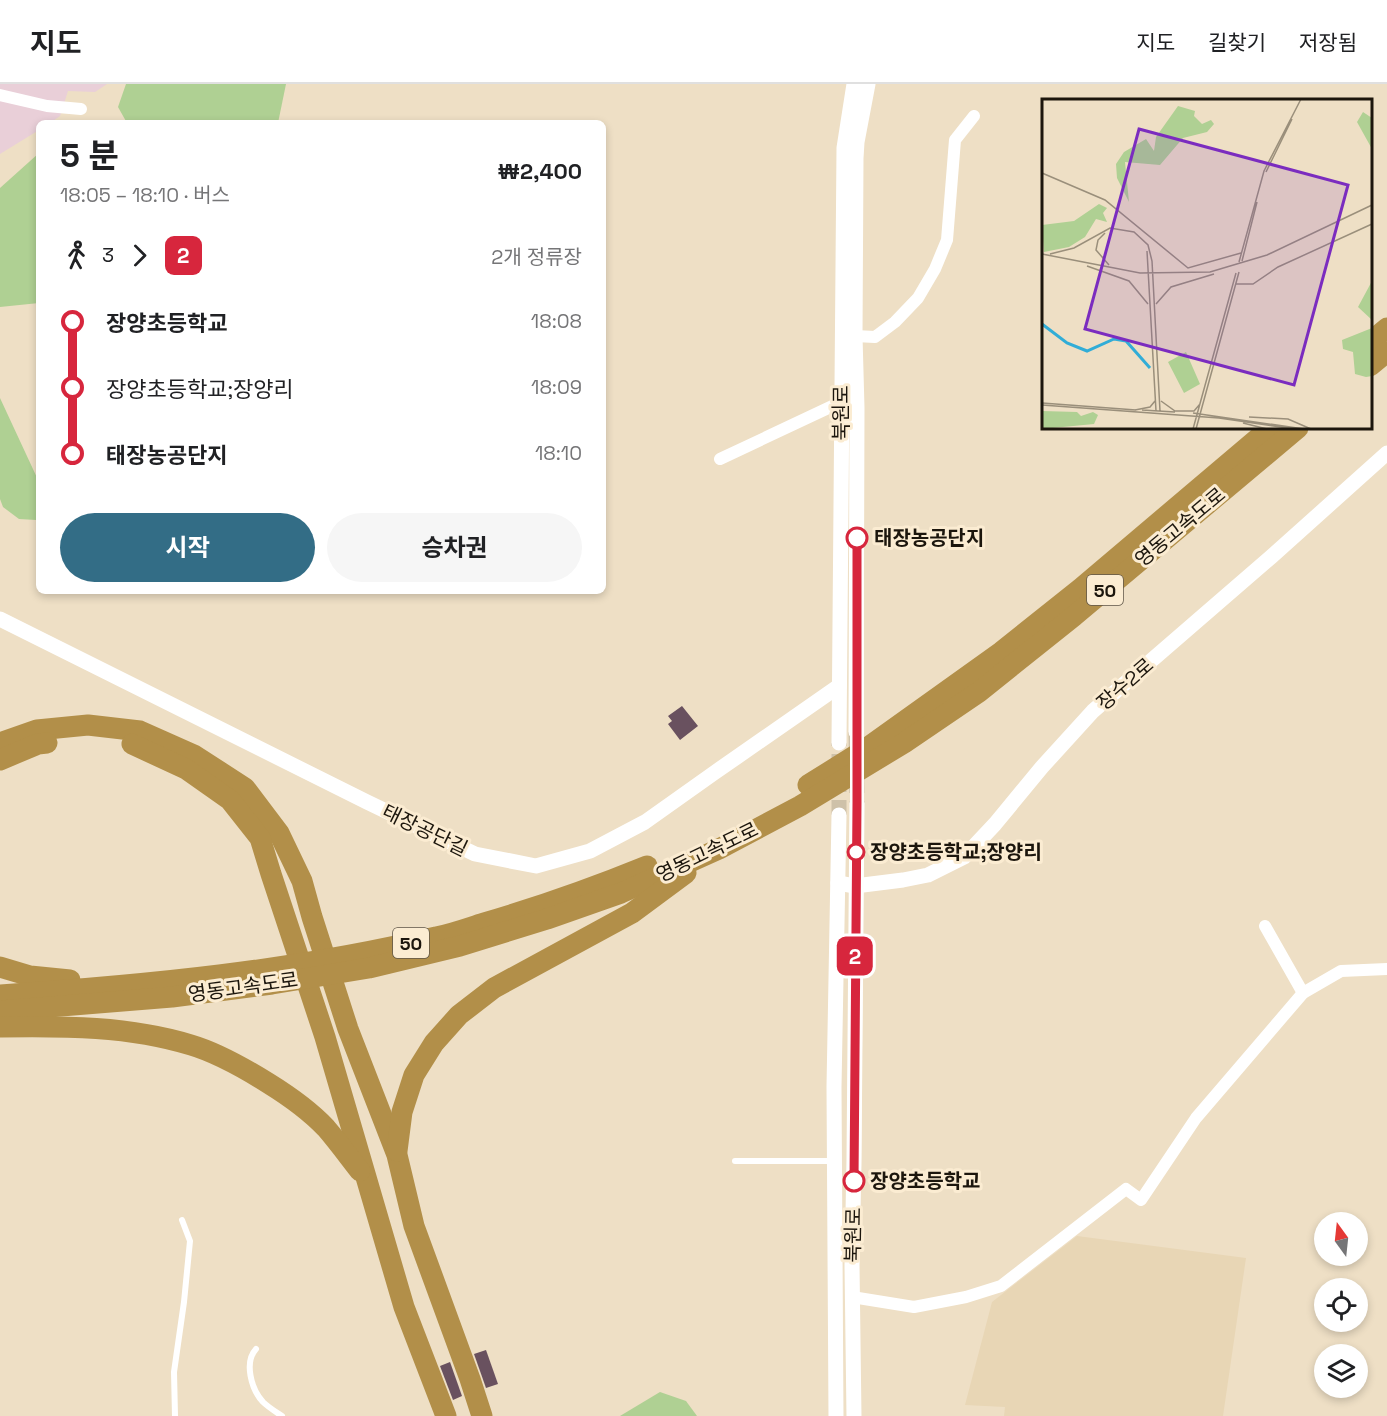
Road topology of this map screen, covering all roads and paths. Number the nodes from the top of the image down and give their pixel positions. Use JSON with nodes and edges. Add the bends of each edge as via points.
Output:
{"nodes":[{"id":1,"x":854,"y":84,"type":"edge"},
{"id":2,"x":868,"y":84,"type":"edge"},
{"id":3,"x":0,"y":95,"type":"edge"},
{"id":4,"x":81,"y":110,"type":"dead end"},
{"id":5,"x":974,"y":116,"type":"dead end"},
{"id":6,"x":1387,"y":328,"type":"edge"},
{"id":7,"x":855,"y":336,"type":"junction"},
{"id":8,"x":1372,"y":341,"type":"edge"},
{"id":9,"x":1387,"y":352,"type":"edge"},
{"id":10,"x":1372,"y":365,"type":"edge"},
{"id":11,"x":849,"y":402,"type":"junction"},
{"id":12,"x":1269,"y":429,"type":"edge"},
{"id":13,"x":1297,"y":429,"type":"edge"},
{"id":14,"x":1387,"y":453,"type":"edge"},
{"id":15,"x":720,"y":459,"type":"dead end"},
{"id":16,"x":0,"y":619,"type":"edge"},
{"id":17,"x":839,"y":686,"type":"junction"},
{"id":18,"x":856,"y":686,"type":"junction"},
{"id":19,"x":856,"y":732,"type":"tunnel mouth"},
{"id":20,"x":899,"y":736,"type":"junction"},
{"id":21,"x":0,"y":743,"type":"edge"},
{"id":22,"x":839,"y":743,"type":"tunnel mouth"},
{"id":23,"x":0,"y":760,"type":"edge"},
{"id":24,"x":798,"y":799,"type":"junction"},
{"id":25,"x":857,"y":803,"type":"tunnel mouth"},
{"id":26,"x":839,"y":815,"type":"tunnel mouth"},
{"id":27,"x":719,"y":849,"type":"junction"},
{"id":28,"x":838,"y":884,"type":"junction"},
{"id":29,"x":855,"y":886,"type":"junction"},
{"id":30,"x":1264,"y":926,"type":"dead end"},
{"id":31,"x":0,"y":967,"type":"edge"},
{"id":32,"x":1387,"y":969,"type":"edge"},
{"id":33,"x":127,"y":986,"type":"junction"},
{"id":34,"x":1303,"y":993,"type":"junction"},
{"id":35,"x":0,"y":995,"type":"edge"},
{"id":36,"x":0,"y":1011,"type":"edge"},
{"id":37,"x":0,"y":1027,"type":"edge"},
{"id":38,"x":397,"y":1155,"type":"junction"},
{"id":39,"x":854,"y":1160,"type":"junction"},
{"id":40,"x":735,"y":1161,"type":"dead end"},
{"id":41,"x":834,"y":1161,"type":"junction"},
{"id":42,"x":367,"y":1180,"type":"junction"},
{"id":43,"x":182,"y":1220,"type":"dead end"},
{"id":44,"x":852,"y":1297,"type":"junction"},
{"id":45,"x":256,"y":1349,"type":"dead end"},
{"id":46,"x":175,"y":1416,"type":"edge"},
{"id":47,"x":282,"y":1416,"type":"edge"},
{"id":48,"x":446,"y":1416,"type":"edge"},
{"id":49,"x":482,"y":1416,"type":"edge"},
{"id":50,"x":836,"y":1416,"type":"edge"},
{"id":51,"x":854,"y":1416,"type":"edge"}],
"edges":[{"from":1,"to":11,"type":"street","name":"북원로","via":[[844,139]]},
{"from":2,"to":7,"type":"street","name":"북원로","via":[[856,158]]},
{"from":3,"to":4,"type":"street"},
{"from":5,"to":7,"type":"street","via":[[955,140],[947,240],[935,269],[918,298],[895,322],[875,337]]},
{"from":6,"to":8,"type":"highway"},
{"from":7,"to":11,"type":"street","name":"북원로"},
{"from":9,"to":10,"type":"highway"},
{"from":11,"to":15,"type":"street"},
{"from":11,"to":17,"type":"street","name":"북원로"},
{"from":11,"to":18,"type":"street","name":"북원로"},
{"from":12,"to":20,"type":"highway","name":"영동고속도로","number":"50"},
{"from":13,"to":20,"type":"highway","name":"영동고속도로","number":"50","via":[[979,692]]},
{"from":14,"to":29,"type":"street","name":"장수2로","via":[[1093,711],[963,857],[928,875]]},
{"from":16,"to":17,"type":"street","name":"태장공단길","via":[[475,854],[536,866],[590,851],[645,822]]},
{"from":17,"to":18,"type":"street"},
{"from":17,"to":22,"type":"street","name":"북원로"},
{"from":18,"to":19,"type":"street","name":"북원로"},
{"from":20,"to":24,"type":"highway","name":"영동고속도로","number":"50","via":[[835,768]]},
{"from":21,"to":38,"type":"highway","via":[[37,730],[88,725],[140,731],[194,755],[245,788],[279,833],[302,881],[348,1029]]},
{"from":23,"to":42,"type":"highway","via":[[38,744],[85,739],[135,744],[186,769],[230,800],[260,838]]},
{"from":24,"to":27,"type":"highway","name":"영동고속도로","number":"50"},
{"from":24,"to":33,"type":"highway","name":"영동고속도로","number":"50","via":[[601,885],[439,937],[247,973]]},
{"from":25,"to":29,"type":"street","name":"북원로"},
{"from":26,"to":28,"type":"street","name":"북원로"},
{"from":27,"to":36,"type":"highway","name":"영동고속도로","number":"50","via":[[621,893],[547,919],[369,968],[171,997]]},
{"from":27,"to":38,"type":"highway","via":[[632,913],[494,988],[459,1015],[434,1043],[414,1075],[402,1112]]},
{"from":28,"to":29,"type":"street","name":"장수2로"},
{"from":28,"to":41,"type":"street","name":"북원로"},
{"from":29,"to":39,"type":"street","name":"북원로"},
{"from":30,"to":34,"type":"street"},
{"from":31,"to":33,"type":"highway","via":[[30,976]]},
{"from":32,"to":34,"type":"street","via":[[1341,970]]},
{"from":33,"to":35,"type":"highway","name":"영동고속도로","number":"50"},
{"from":34,"to":44,"type":"street","via":[[1196,1118],[1141,1200],[1126,1189],[1001,1286],[984,1292],[914,1307]]},
{"from":37,"to":42,"type":"highway","via":[[103,1028],[192,1045],[225,1059],[292,1098],[325,1128]]},
{"from":38,"to":49,"type":"highway","via":[[414,1226]]},
{"from":39,"to":41,"type":"street"},
{"from":39,"to":44,"type":"street","name":"북원로"},
{"from":40,"to":41,"type":"lane"},
{"from":41,"to":50,"type":"street","name":"북원로"},
{"from":42,"to":48,"type":"highway","via":[[404,1307]]},
{"from":43,"to":46,"type":"lane","via":[[190,1241],[174,1372]]},
{"from":44,"to":51,"type":"street","name":"북원로"},
{"from":45,"to":47,"type":"lane","via":[[250,1371],[254,1388],[263,1402]]}]}
